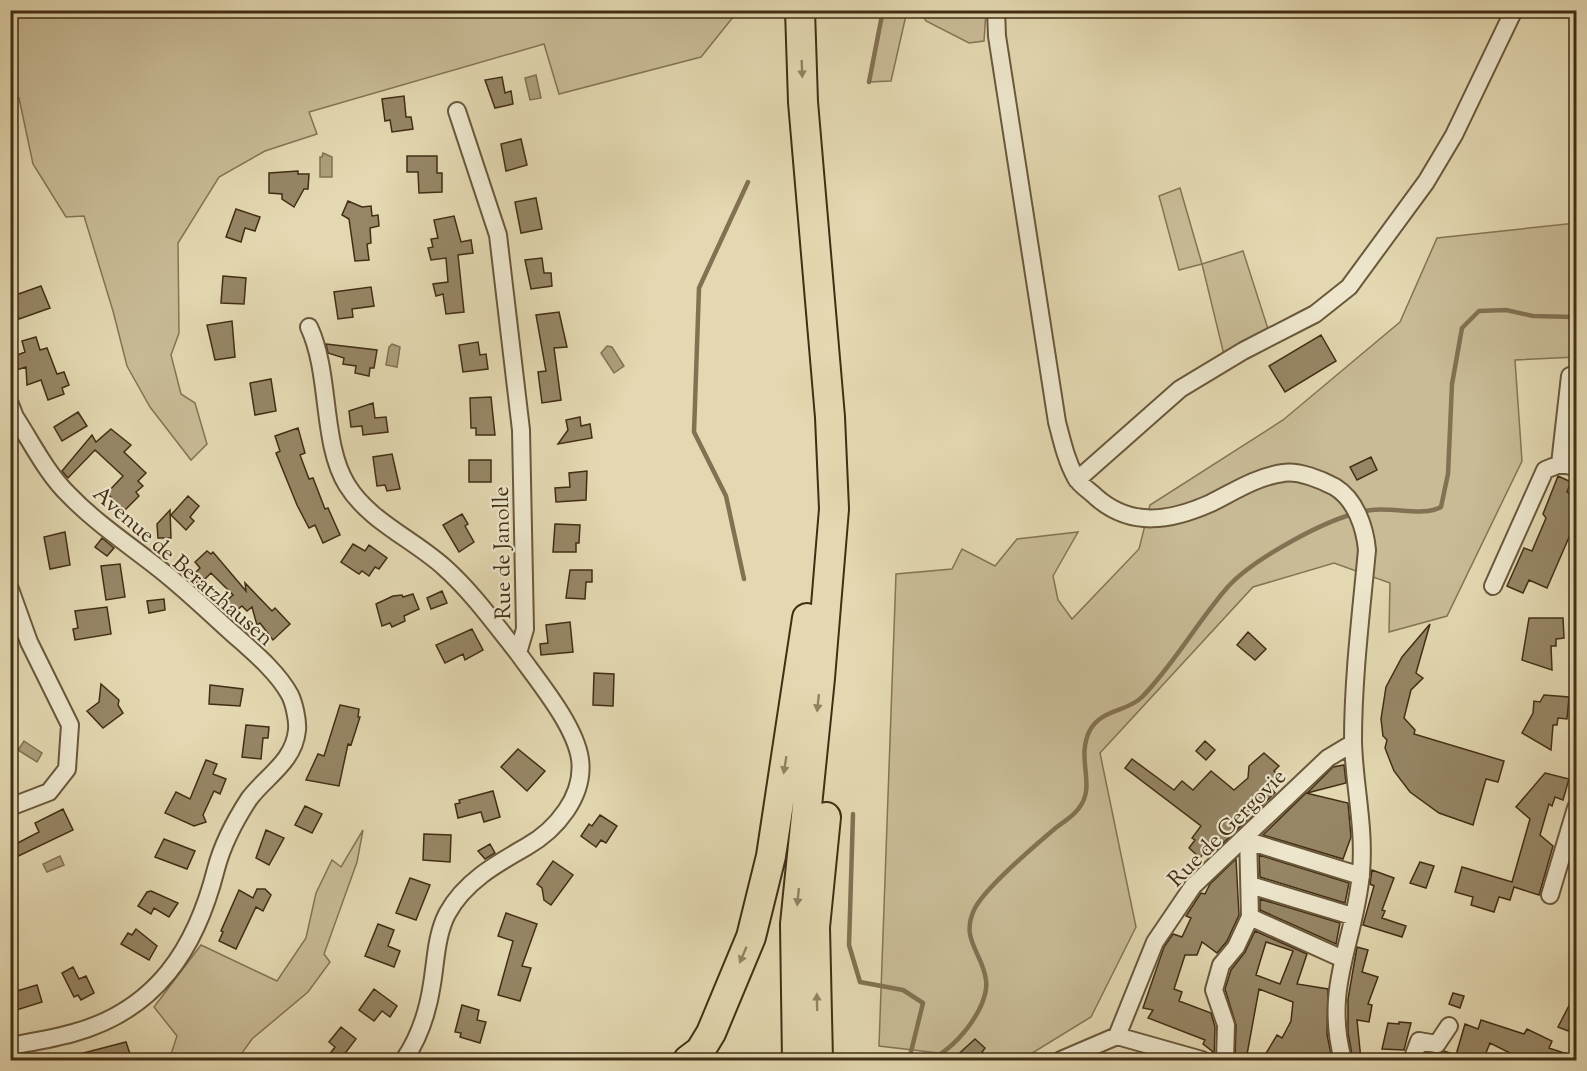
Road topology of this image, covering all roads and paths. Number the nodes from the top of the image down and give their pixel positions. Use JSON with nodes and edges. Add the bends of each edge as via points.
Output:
{"nodes":[{"id":1,"x":800,"y":10,"type":"edge"},
{"id":2,"x":819,"y":10,"type":"edge"},
{"id":3,"x":996,"y":10,"type":"edge"},
{"id":4,"x":1514,"y":10,"type":"edge"},
{"id":5,"x":457,"y":111,"type":"dead end"},
{"id":6,"x":811,"y":205,"type":"junction"},
{"id":7,"x":309,"y":327,"type":"dead end"},
{"id":8,"x":1570,"y":376,"type":"dead end"},
{"id":9,"x":12,"y":414,"type":"edge"},
{"id":10,"x":1560,"y":464,"type":"junction"},
{"id":11,"x":1576,"y":467,"type":"edge"},
{"id":12,"x":1077,"y":480,"type":"junction"},
{"id":13,"x":1493,"y":586,"type":"dead end"},
{"id":14,"x":10,"y":589,"type":"edge"},
{"id":15,"x":518,"y":653,"type":"junction"},
{"id":16,"x":1353,"y":743,"type":"junction"},
{"id":17,"x":10,"y":807,"type":"edge"},
{"id":18,"x":1576,"y":808,"type":"edge"},
{"id":19,"x":1248,"y":838,"type":"junction"},
{"id":20,"x":1569,"y":862,"type":"edge"},
{"id":21,"x":1361,"y":876,"type":"junction"},
{"id":22,"x":1250,"y":885,"type":"junction"},
{"id":23,"x":1550,"y":895,"type":"dead end"},
{"id":24,"x":1352,"y":916,"type":"junction"},
{"id":25,"x":1251,"y":917,"type":"junction"},
{"id":26,"x":1343,"y":959,"type":"junction"},
{"id":27,"x":1449,"y":1026,"type":"dead end"},
{"id":28,"x":1117,"y":1036,"type":"junction"},
{"id":29,"x":10,"y":1046,"type":"edge"},
{"id":30,"x":404,"y":1060,"type":"edge"},
{"id":31,"x":688,"y":1060,"type":"edge"},
{"id":32,"x":797,"y":1060,"type":"edge"},
{"id":33,"x":818,"y":1060,"type":"edge"},
{"id":34,"x":1061,"y":1060,"type":"edge"},
{"id":35,"x":1202,"y":1060,"type":"edge"},
{"id":36,"x":1225,"y":1060,"type":"edge"},
{"id":37,"x":1343,"y":1060,"type":"edge"},
{"id":38,"x":1412,"y":1060,"type":"edge"}],
"edges":[{"from":1,"to":6,"type":"highway","one_way":true},
{"from":33,"to":2,"type":"highway","one_way":true,"via":[[815,927],[853,511],[849,417],[822,101]]},
{"from":3,"to":12,"type":"street","via":[[1057,422]]},
{"from":4,"to":12,"type":"street","via":[[1454,135],[1426,183],[1349,286],[1315,314],[1180,388]]},
{"from":5,"to":15,"type":"street","name":"Rue de Janolle","via":[[498,235],[521,430],[525,629]]},
{"from":6,"to":31,"type":"highway","one_way":true,"via":[[808,316],[816,470],[814,557],[804,642],[771,856],[751,937],[711,1033],[700,1051]]},
{"from":6,"to":32,"type":"highway","one_way":true,"via":[[834,509],[795,924]]},
{"from":7,"to":15,"type":"street","via":[[318,347],[338,463],[346,484],[361,504],[444,567]]},
{"from":8,"to":10,"type":"street"},
{"from":9,"to":29,"type":"street","name":"Avenue de Beratzhausen","via":[[66,493],[97,522],[166,574],[267,667],[291,696],[297,729],[294,747],[284,763],[250,799],[230,835],[217,866],[210,898],[177,963],[131,1006],[107,1020],[74,1033]]},
{"from":10,"to":11,"type":"street"},
{"from":10,"to":13,"type":"street","via":[[1545,470]]},
{"from":12,"to":16,"type":"street","via":[[1110,510],[1155,519],[1178,515],[1211,503],[1252,480],[1285,472],[1323,480],[1340,490],[1365,531],[1367,550]]},
{"from":14,"to":17,"type":"street","via":[[29,642],[70,725],[67,769],[49,792]]},
{"from":15,"to":30,"type":"street","via":[[574,740],[580,760],[573,797],[565,814],[542,838],[493,866],[460,894],[437,943],[424,1019]]},
{"from":16,"to":19,"type":"street","name":"Rue de Gergovie","via":[[1328,758]]},
{"from":16,"to":21,"type":"street","via":[[1363,829]]},
{"from":18,"to":20,"type":"street"},
{"from":19,"to":21,"type":"street"},
{"from":19,"to":22,"type":"street"},
{"from":19,"to":28,"type":"street","name":"Rue de Gergovie","via":[[1192,886],[1155,942]]},
{"from":20,"to":23,"type":"street"},
{"from":21,"to":24,"type":"street"},
{"from":22,"to":24,"type":"street"},
{"from":22,"to":25,"type":"street"},
{"from":24,"to":26,"type":"street"},
{"from":25,"to":26,"type":"street"},
{"from":25,"to":36,"type":"street","via":[[1236,948],[1221,965],[1214,990],[1226,1024]]},
{"from":26,"to":37,"type":"street","via":[[1338,979],[1336,1033]]},
{"from":27,"to":38,"type":"street","via":[[1437,1044],[1419,1041]]},
{"from":28,"to":34,"type":"street"},
{"from":28,"to":35,"type":"street"}]}
